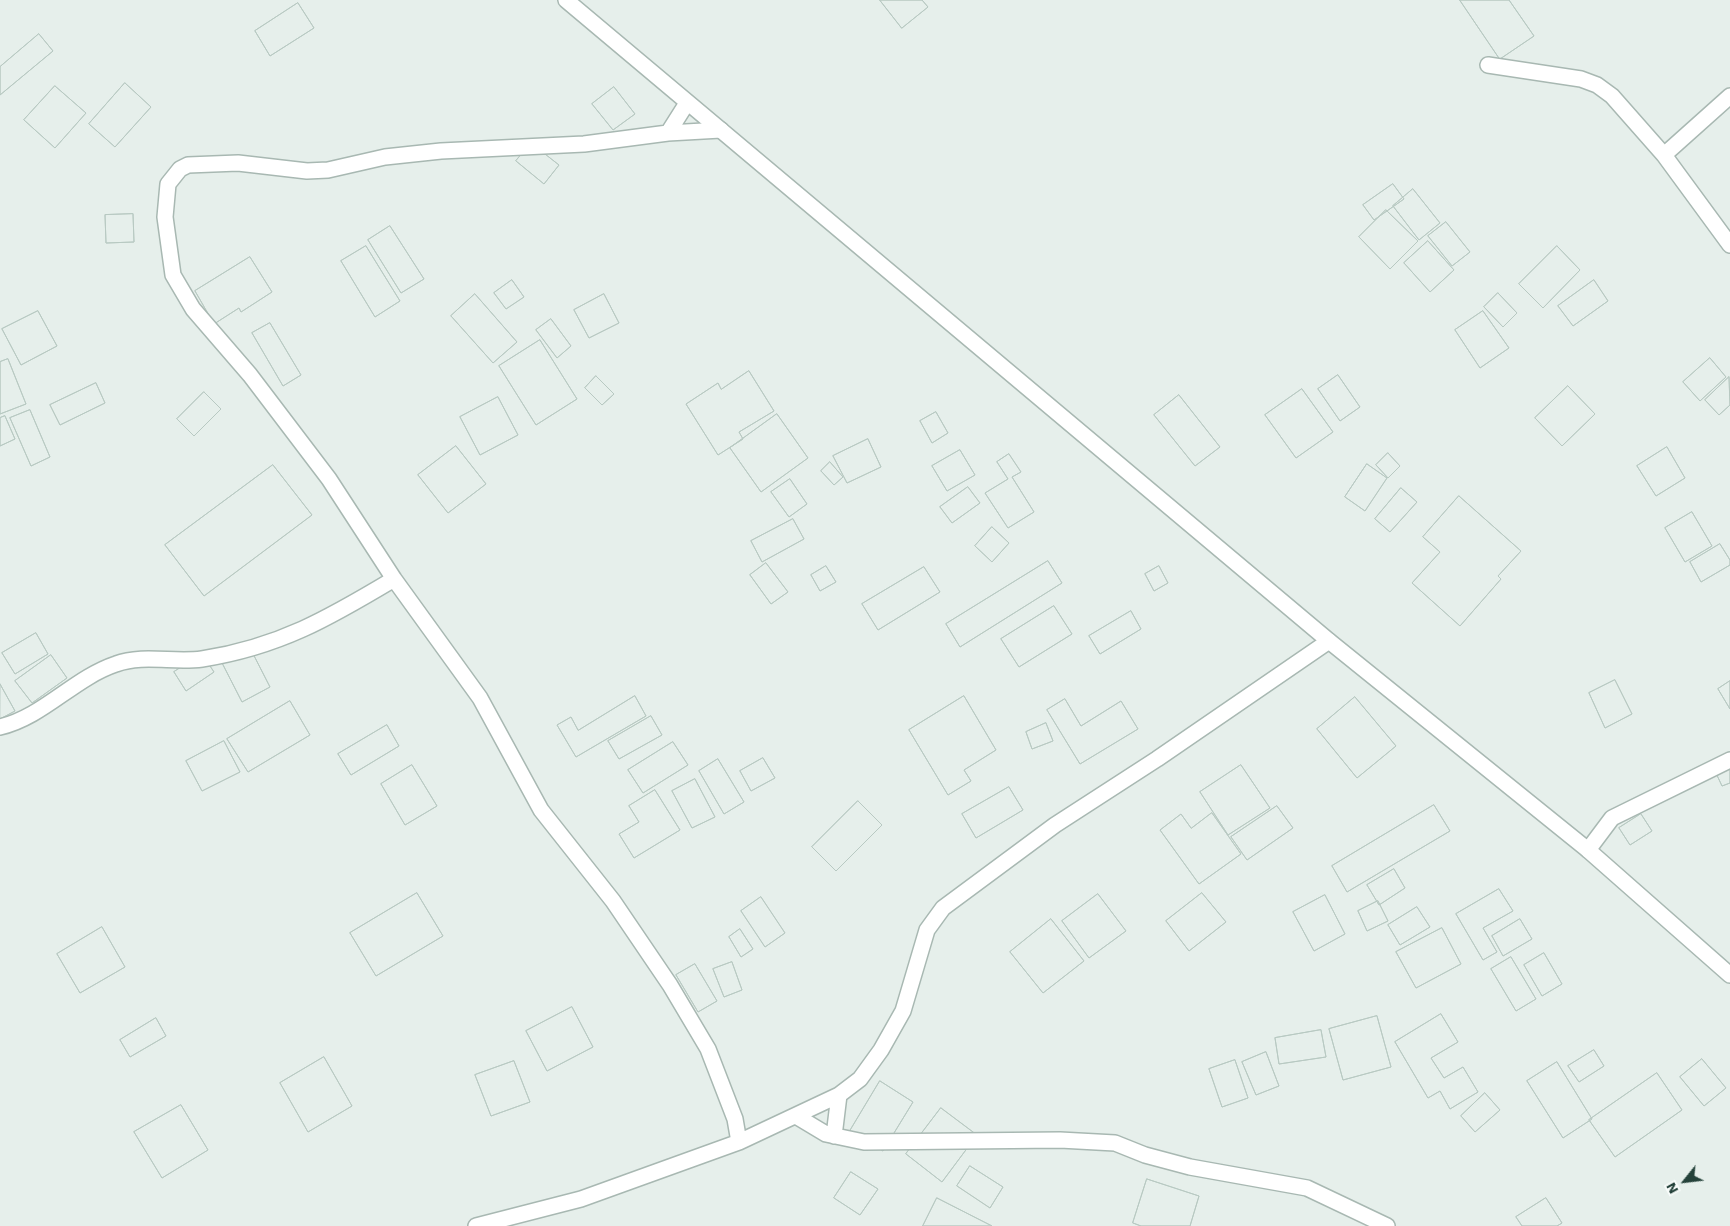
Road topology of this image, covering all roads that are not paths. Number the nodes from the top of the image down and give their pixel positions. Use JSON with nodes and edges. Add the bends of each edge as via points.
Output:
{"nodes":[{"id":1,"x":566,"y":0,"type":"edge"},
{"id":2,"x":1488,"y":65,"type":"dead end"},
{"id":3,"x":1730,"y":96,"type":"edge"},
{"id":4,"x":688,"y":102,"type":"junction"},
{"id":5,"x":721,"y":130,"type":"junction"},
{"id":6,"x":668,"y":133,"type":"junction"},
{"id":7,"x":1664,"y":155,"type":"junction"},
{"id":8,"x":1730,"y":245,"type":"edge"},
{"id":9,"x":394,"y":579,"type":"junction"},
{"id":10,"x":1329,"y":641,"type":"junction"},
{"id":11,"x":0,"y":727,"type":"edge"},
{"id":12,"x":1730,"y":760,"type":"edge"},
{"id":13,"x":1588,"y":850,"type":"junction"},
{"id":14,"x":1730,"y":975,"type":"edge"},
{"id":15,"x":839,"y":1095,"type":"junction"},
{"id":16,"x":796,"y":1116,"type":"junction"},
{"id":17,"x":834,"y":1136,"type":"junction"},
{"id":18,"x":739,"y":1142,"type":"junction"},
{"id":19,"x":476,"y":1226,"type":"edge"},
{"id":20,"x":1387,"y":1226,"type":"edge"}],
"edges":[{"from":1,"to":4,"type":"street"},
{"from":2,"to":7,"type":"street","via":[[1597,84],[1612,96]]},
{"from":3,"to":7,"type":"street"},
{"from":4,"to":5,"type":"street"},
{"from":4,"to":6,"type":"street"},
{"from":5,"to":6,"type":"street"},
{"from":5,"to":10,"type":"street"},
{"from":6,"to":9,"type":"street","via":[[584,144],[385,157],[328,170],[238,164],[188,165],[168,184],[166,218],[173,275],[193,309],[250,375],[329,479]]},
{"from":7,"to":8,"type":"street"},
{"from":9,"to":11,"type":"street","via":[[309,628],[240,652],[199,659],[129,659],[109,666],[18,723]]},
{"from":9,"to":18,"type":"street","via":[[480,698],[541,810],[613,901],[670,985],[708,1050],[736,1119]]},
{"from":10,"to":13,"type":"street"},
{"from":10,"to":15,"type":"street","via":[[1055,825],[943,908],[927,930],[903,1011],[860,1079]]},
{"from":12,"to":13,"type":"street","via":[[1612,818]]},
{"from":13,"to":14,"type":"street"},
{"from":15,"to":16,"type":"street"},
{"from":15,"to":17,"type":"street"},
{"from":16,"to":17,"type":"street"},
{"from":16,"to":18,"type":"street"},
{"from":17,"to":20,"type":"street","via":[[864,1142],[1060,1140],[1115,1143],[1190,1167],[1307,1188]]},
{"from":18,"to":19,"type":"street","via":[[581,1199]]}]}
